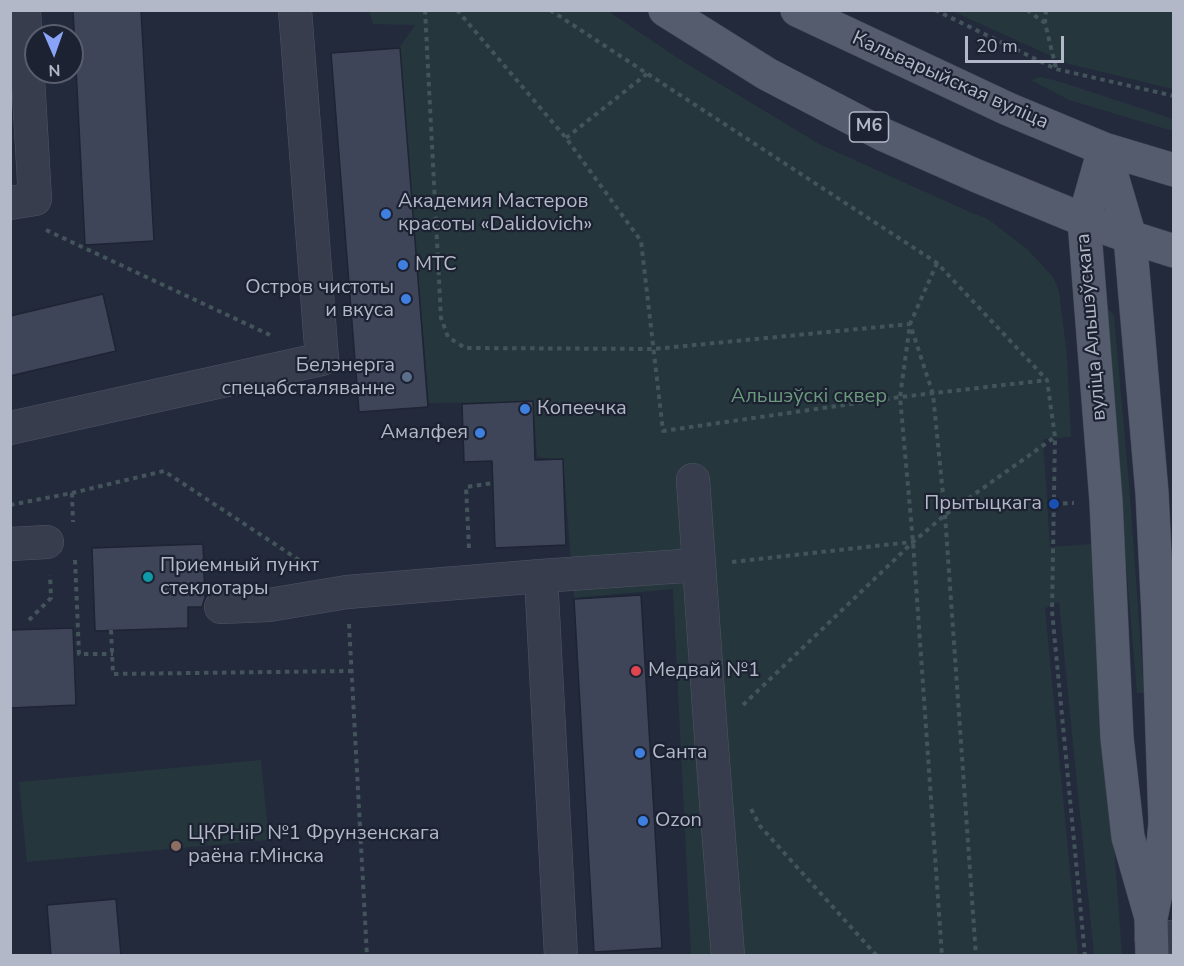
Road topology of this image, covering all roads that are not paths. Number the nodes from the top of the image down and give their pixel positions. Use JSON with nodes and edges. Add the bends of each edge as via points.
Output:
{"nodes":[{"id":1,"x":24,"y":10,"type":"edge"},
{"id":2,"x":295,"y":10,"type":"edge"},
{"id":3,"x":665,"y":10,"type":"edge"},
{"id":4,"x":797,"y":10,"type":"edge"},
{"id":5,"x":1104,"y":149,"type":"junction"},
{"id":6,"x":1173,"y":170,"type":"edge"},
{"id":7,"x":10,"y":203,"type":"edge"},
{"id":8,"x":1084,"y":220,"type":"junction"},
{"id":9,"x":1130,"y":237,"type":"junction"},
{"id":10,"x":1173,"y":251,"type":"edge"},
{"id":11,"x":10,"y":428,"type":"edge"},
{"id":12,"x":693,"y":480,"type":"dead end"},
{"id":13,"x":65,"y":540,"type":"road end"},
{"id":14,"x":10,"y":544,"type":"edge"},
{"id":15,"x":698,"y":565,"type":"junction"},
{"id":16,"x":541,"y":576,"type":"junction"},
{"id":17,"x":220,"y":607,"type":"dead end"},
{"id":18,"x":1166,"y":614,"type":"edge"},
{"id":19,"x":1157,"y":937,"type":"edge"},
{"id":20,"x":561,"y":956,"type":"edge"},
{"id":21,"x":728,"y":956,"type":"edge"}],
"edges":[{"from":1,"to":7,"type":"lane","via":[[34,199]]},
{"from":2,"to":11,"type":"lane","via":[[322,359]]},
{"from":3,"to":8,"type":"main road","number":"М6","via":[[767,74],[884,135]]},
{"from":4,"to":5,"type":"main road","name":"Кальварыйская вуліца","via":[[1008,109]]},
{"from":5,"to":6,"type":"main road","name":"Кальварыйская вуліца"},
{"from":5,"to":8,"type":"main road","name":"вуліца Альшэўскага"},
{"from":5,"to":9,"type":"main road","name":"вуліца Альшэўскага"},
{"from":8,"to":9,"type":"main road","number":"М6"},
{"from":8,"to":19,"type":"main road","name":"вуліца Альшэўскага","via":[[1106,501],[1117,738],[1128,837]]},
{"from":9,"to":10,"type":"main road","number":"М6"},
{"from":9,"to":18,"type":"main road","name":"вуліца Альшэўскага"},
{"from":12,"to":15,"type":"lane"},
{"from":13,"to":14,"type":"lane"},
{"from":15,"to":16,"type":"lane"},
{"from":15,"to":21,"type":"lane"},
{"from":16,"to":17,"type":"lane"},
{"from":16,"to":20,"type":"lane"},
{"from":18,"to":19,"type":"main road","name":"вуліца Альшэўскага","via":[[1165,822]]}]}
